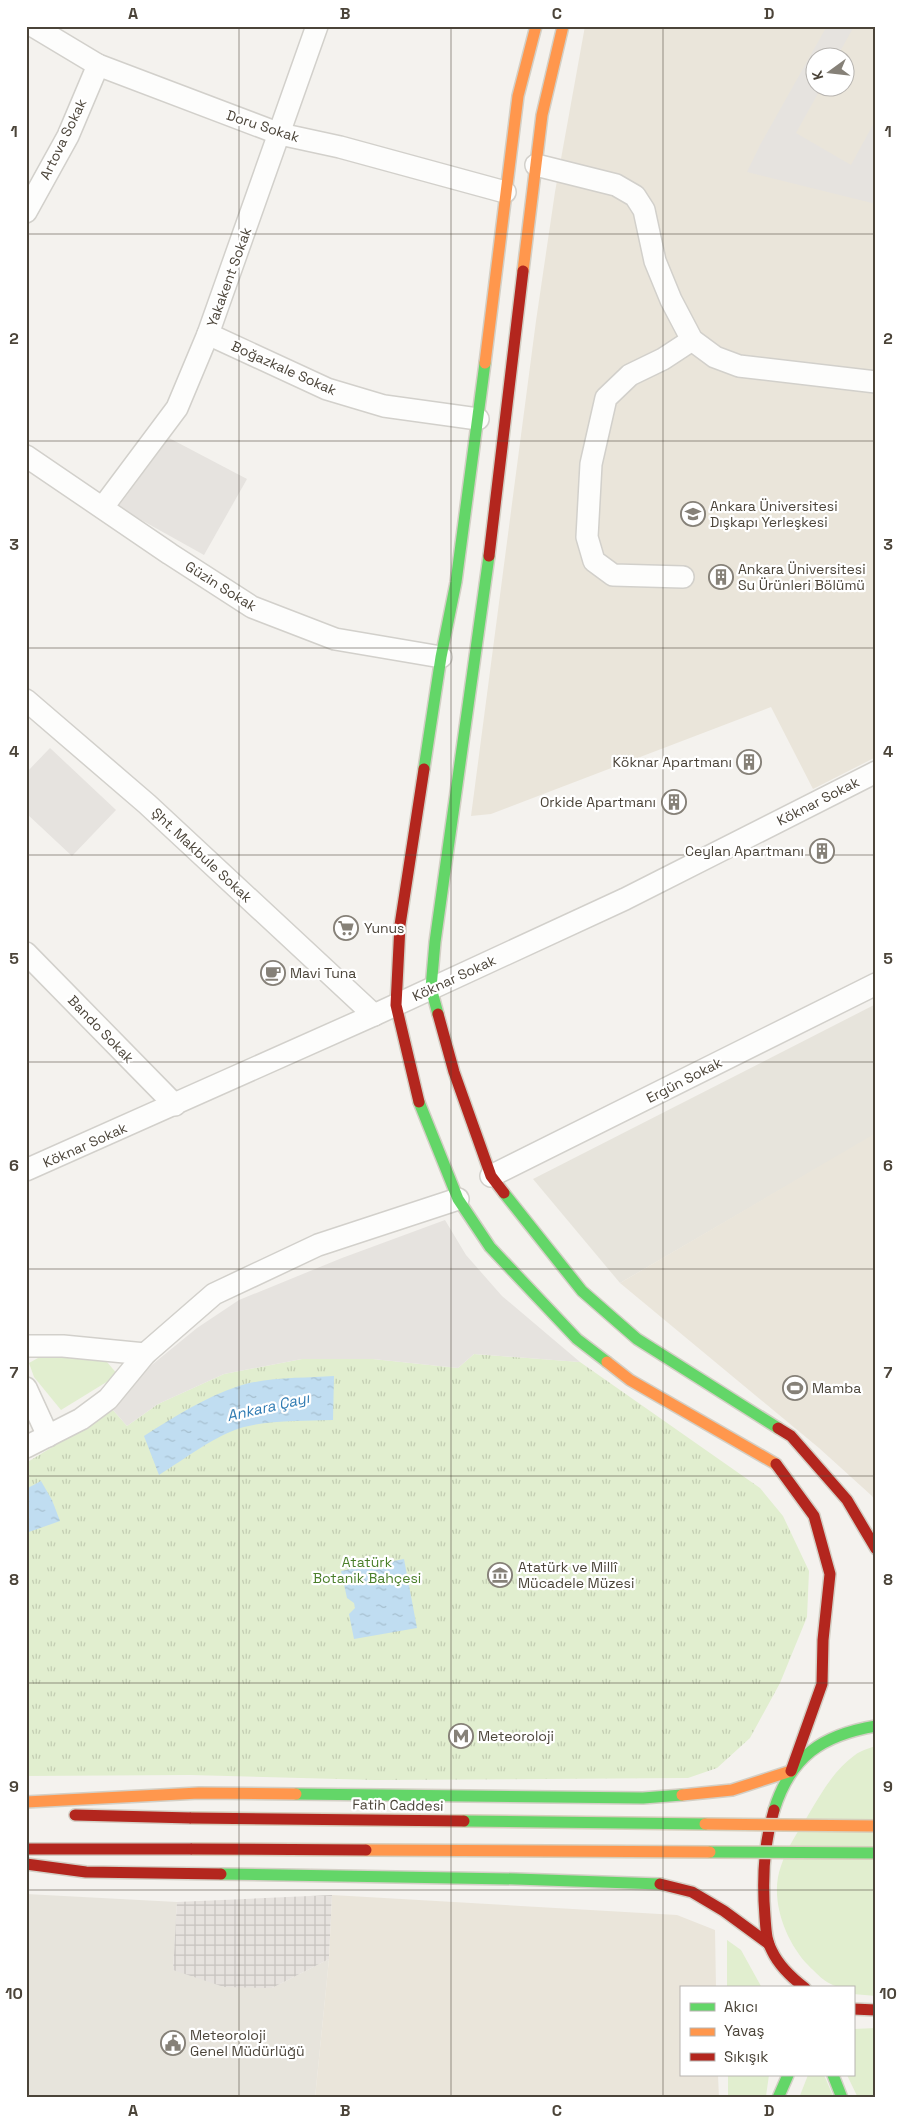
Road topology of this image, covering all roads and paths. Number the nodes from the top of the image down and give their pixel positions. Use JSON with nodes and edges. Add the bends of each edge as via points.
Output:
{"nodes":[{"id":1,"x":33,"y":26,"type":"edge"},
{"id":2,"x":317,"y":26,"type":"edge"},
{"id":3,"x":536,"y":26,"type":"edge"},
{"id":4,"x":563,"y":26,"type":"edge"},
{"id":5,"x":98,"y":65,"type":"junction"},
{"id":6,"x":280,"y":134,"type":"junction"},
{"id":7,"x":536,"y":165,"type":"junction"},
{"id":8,"x":505,"y":192,"type":"junction"},
{"id":9,"x":26,"y":212,"type":"edge"},
{"id":10,"x":208,"y":334,"type":"junction"},
{"id":11,"x":692,"y":340,"type":"junction"},
{"id":12,"x":876,"y":382,"type":"edge"},
{"id":13,"x":478,"y":419,"type":"junction"},
{"id":14,"x":26,"y":456,"type":"edge"},
{"id":15,"x":103,"y":508,"type":"junction"},
{"id":16,"x":683,"y":577,"type":"dead end"},
{"id":17,"x":441,"y":657,"type":"junction"},
{"id":18,"x":26,"y":700,"type":"edge"},
{"id":19,"x":876,"y":772,"type":"edge"},
{"id":20,"x":26,"y":952,"type":"edge"},
{"id":21,"x":876,"y":984,"type":"edge"},
{"id":22,"x":431,"y":988,"type":"junction"},
{"id":23,"x":396,"y":1005,"type":"junction"},
{"id":24,"x":374,"y":1015,"type":"junction"},
{"id":25,"x":175,"y":1105,"type":"junction"},
{"id":26,"x":26,"y":1170,"type":"edge"},
{"id":27,"x":491,"y":1176,"type":"junction"},
{"id":28,"x":458,"y":1199,"type":"junction"},
{"id":29,"x":26,"y":1346,"type":"edge"},
{"id":30,"x":145,"y":1354,"type":"junction"},
{"id":31,"x":26,"y":1388,"type":"edge"},
{"id":32,"x":48,"y":1436,"type":"junction"},
{"id":33,"x":26,"y":1448,"type":"edge"},
{"id":34,"x":867,"y":1516,"type":"edge"},
{"id":35,"x":876,"y":1549,"type":"edge"},
{"id":36,"x":876,"y":1726,"type":"edge"},
{"id":37,"x":792,"y":1771,"type":"junction"},
{"id":38,"x":26,"y":1802,"type":"edge"},
{"id":39,"x":62,"y":1814,"type":"dead end"},
{"id":40,"x":876,"y":1826,"type":"edge"},
{"id":41,"x":26,"y":1849,"type":"edge"},
{"id":42,"x":876,"y":1853,"type":"edge"},
{"id":43,"x":26,"y":1864,"type":"edge"},
{"id":44,"x":769,"y":1944,"type":"junction"},
{"id":45,"x":790,"y":1982,"type":"edge"},
{"id":46,"x":854,"y":2009,"type":"edge"},
{"id":47,"x":876,"y":2010,"type":"edge"},
{"id":48,"x":788,"y":2076,"type":"edge"},
{"id":49,"x":833,"y":2076,"type":"edge"},
{"id":50,"x":778,"y":2098,"type":"edge"},
{"id":51,"x":842,"y":2098,"type":"edge"}],
"edges":[{"from":1,"to":5,"type":"street","name":"Doru Sokak"},
{"from":2,"to":6,"type":"street","name":"Yakakent Sokak"},
{"from":3,"to":8,"type":"main road","via":[[518,96]]},
{"from":4,"to":7,"type":"main road","via":[[542,114]]},
{"from":5,"to":6,"type":"street","name":"Doru Sokak"},
{"from":5,"to":9,"type":"street","name":"Artova Sokak","via":[[68,136]]},
{"from":6,"to":8,"type":"street","name":"Doru Sokak"},
{"from":6,"to":10,"type":"street","name":"Yakakent Sokak"},
{"from":7,"to":11,"type":"street","via":[[616,185],[636,196],[644,210],[655,261]]},
{"from":7,"to":22,"type":"main road","via":[[485,592]]},
{"from":8,"to":13,"type":"main road"},
{"from":10,"to":13,"type":"street","name":"Boğazkale Sokak","via":[[327,389],[384,406]]},
{"from":10,"to":15,"type":"street","name":"Yakakent Sokak","via":[[178,408]]},
{"from":11,"to":12,"type":"street","via":[[715,357],[739,366]]},
{"from":11,"to":16,"type":"street","via":[[630,375],[606,398],[591,464],[587,537],[594,561],[613,575]]},
{"from":13,"to":17,"type":"main road","via":[[456,582]]},
{"from":14,"to":15,"type":"street","name":"Güzin Sokak"},
{"from":15,"to":17,"type":"street","name":"Güzin Sokak","via":[[252,607],[335,639]]},
{"from":17,"to":23,"type":"main road","via":[[400,925]]},
{"from":18,"to":24,"type":"street","name":"Şht. Makbule Sokak","via":[[147,804]]},
{"from":19,"to":22,"type":"street","name":"Köknar Sokak","via":[[625,899]]},
{"from":20,"to":25,"type":"street","name":"Bando Sokak"},
{"from":21,"to":27,"type":"street","name":"Ergün Sokak"},
{"from":22,"to":23,"type":"street","name":"Köknar Sokak"},
{"from":22,"to":27,"type":"main road","via":[[454,1072]]},
{"from":23,"to":24,"type":"street","name":"Köknar Sokak"},
{"from":23,"to":28,"type":"main road","via":[[420,1108]]},
{"from":24,"to":25,"type":"street","name":"Köknar Sokak"},
{"from":25,"to":26,"type":"street","name":"Köknar Sokak"},
{"from":27,"to":34,"type":"main road","via":[[582,1291],[637,1339],[791,1436],[847,1500]]},
{"from":28,"to":30,"type":"street","via":[[318,1244],[214,1294]]},
{"from":28,"to":37,"type":"main road","via":[[490,1247],[577,1339],[630,1380],[774,1462],[814,1516],[830,1574],[822,1684]]},
{"from":29,"to":30,"type":"street"},
{"from":30,"to":32,"type":"street","via":[[108,1399],[81,1419]]},
{"from":31,"to":32,"type":"street"},
{"from":32,"to":33,"type":"street"},
{"from":34,"to":35,"type":"main road"},
{"from":36,"to":37,"type":"main road","via":[[852,1730],[816,1746]]},
{"from":37,"to":38,"type":"main road","via":[[732,1790],[644,1798],[199,1793]]},
{"from":37,"to":44,"type":"main road","via":[[773,1811],[765,1844],[762,1893]]},
{"from":39,"to":40,"type":"main road","name":"Fatih Caddesi","bridge":true},
{"from":41,"to":42,"type":"main road","bridge":true},
{"from":43,"to":44,"type":"main road","via":[[86,1872],[660,1884],[692,1892]]},
{"from":44,"to":45,"type":"main road"},
{"from":46,"to":47,"type":"main road"},
{"from":48,"to":50,"type":"main road"},
{"from":49,"to":51,"type":"main road"}]}
